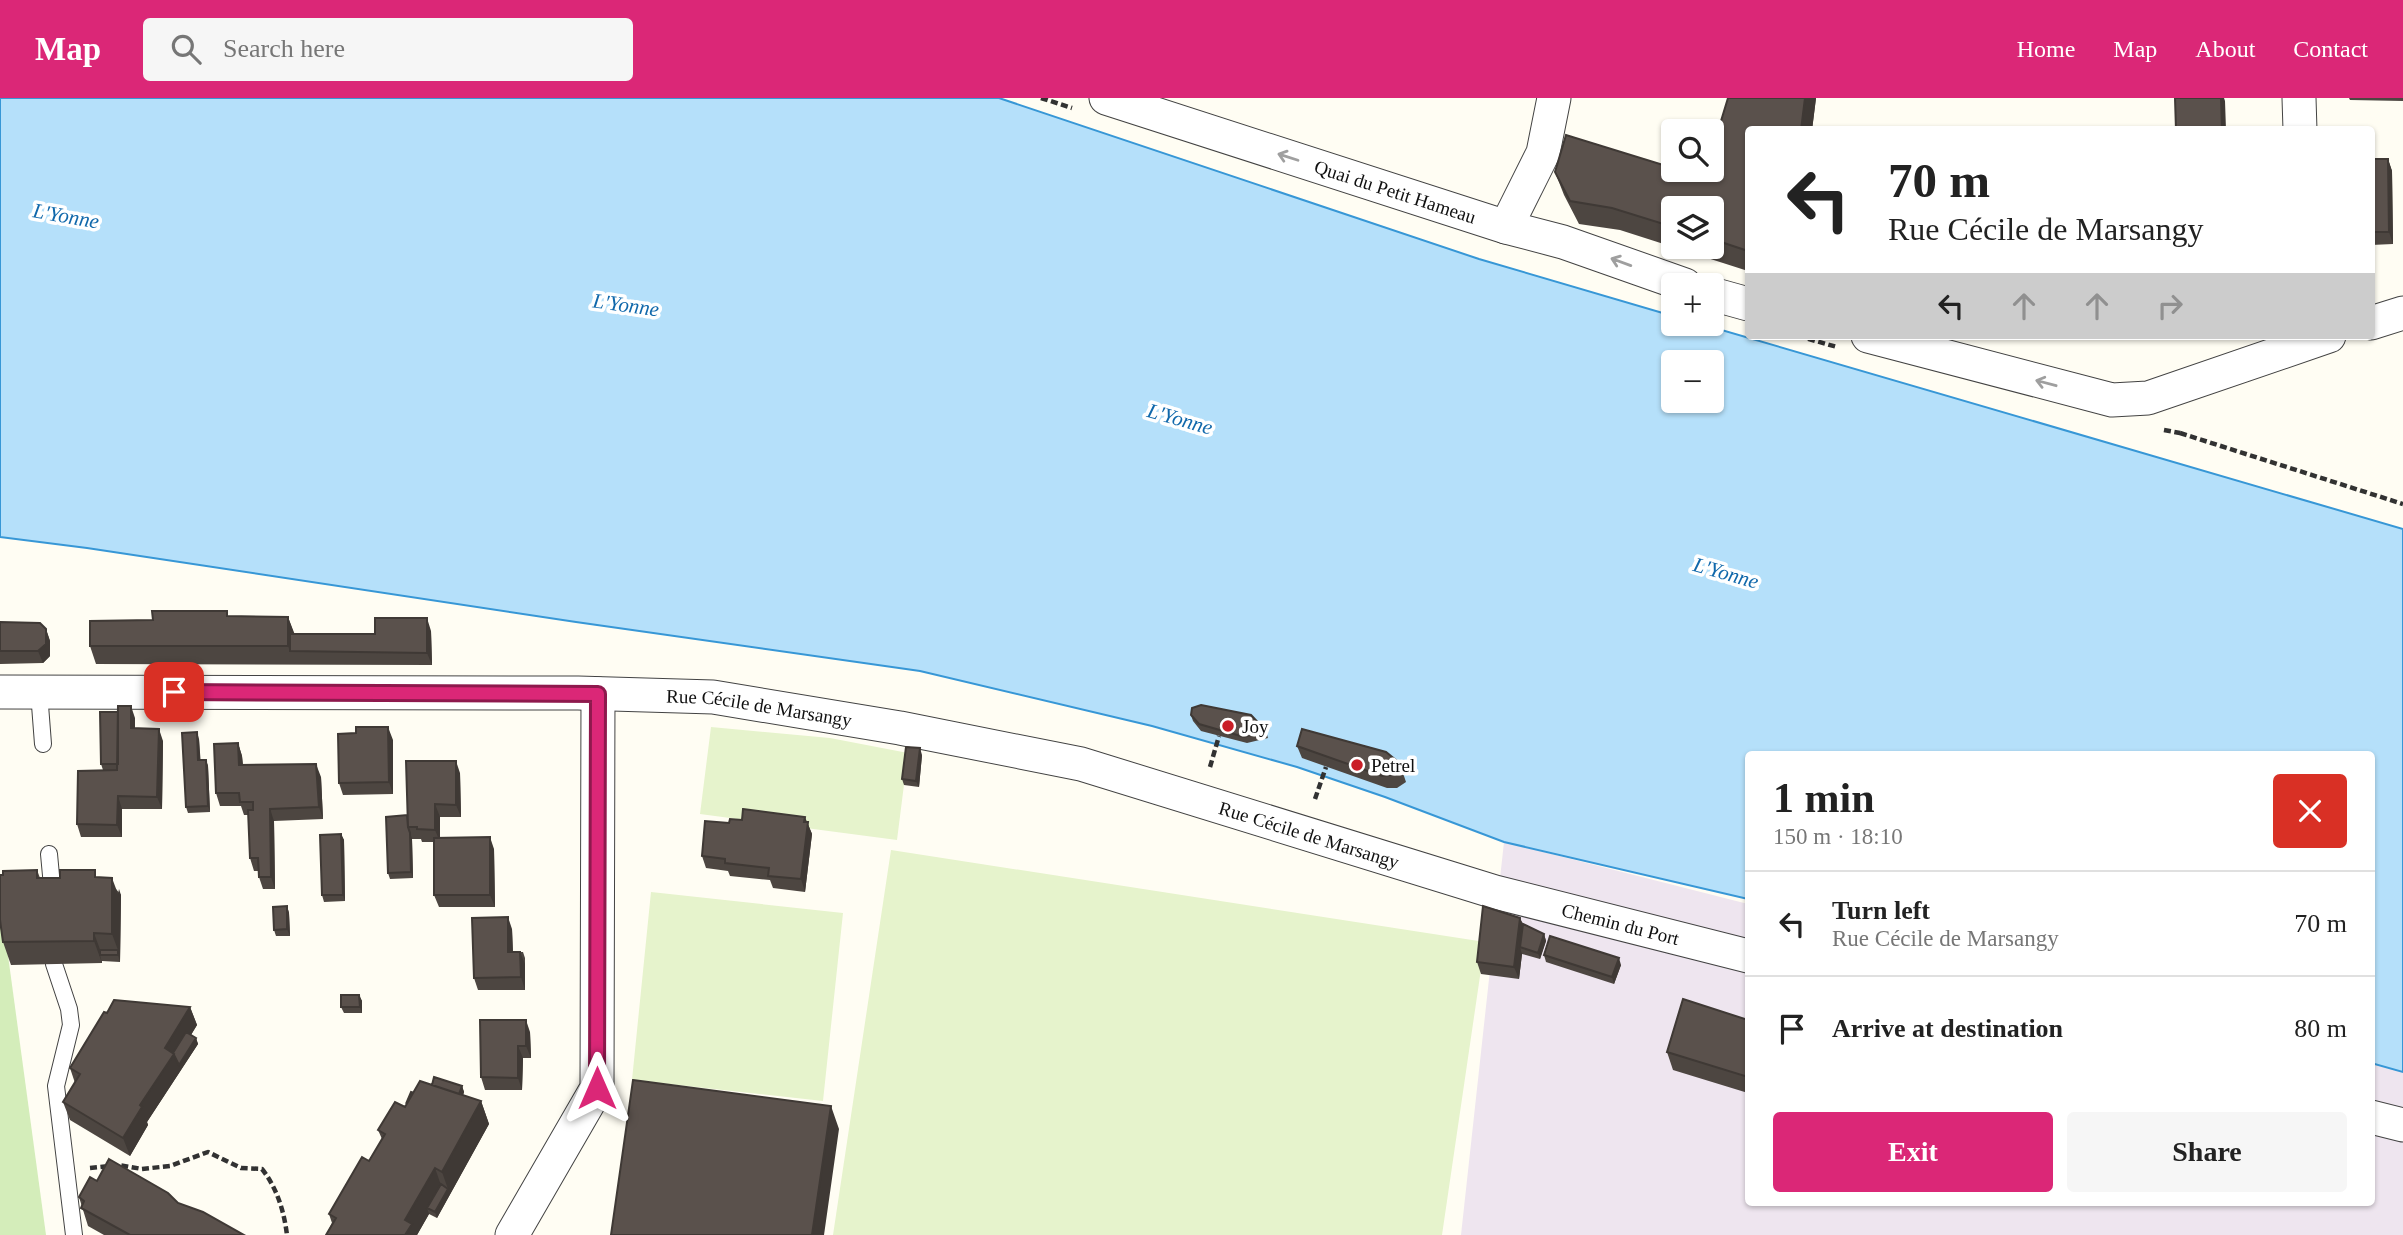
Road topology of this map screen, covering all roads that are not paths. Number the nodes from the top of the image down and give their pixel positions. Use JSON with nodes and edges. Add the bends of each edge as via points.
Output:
{"nodes":[{"id":1,"x":1106,"y":98,"type":"edge"},
{"id":2,"x":1554,"y":98,"type":"edge"},
{"id":3,"x":2299,"y":98,"type":"edge"},
{"id":4,"x":2300,"y":126,"type":"edge"},
{"id":5,"x":1506,"y":227,"type":"junction"},
{"id":6,"x":1661,"y":277,"type":"edge"},
{"id":7,"x":1724,"y":298,"type":"edge"},
{"id":8,"x":1745,"y":303,"type":"edge"},
{"id":9,"x":2403,"y":313,"type":"edge"},
{"id":10,"x":2375,"y":322,"type":"edge"},
{"id":11,"x":1883,"y":340,"type":"edge"},
{"id":12,"x":2308,"y":340,"type":"edge"},
{"id":13,"x":0,"y":692,"type":"edge"},
{"id":14,"x":40,"y":692,"type":"junction"},
{"id":15,"x":598,"y":694,"type":"junction"},
{"id":16,"x":43,"y":744,"type":"dead end"},
{"id":17,"x":49,"y":854,"type":"dead end"},
{"id":18,"x":1494,"y":892,"type":"joint"},
{"id":19,"x":53,"y":901,"type":"edge"},
{"id":20,"x":1745,"y":955,"type":"edge"},
{"id":21,"x":54,"y":964,"type":"edge"},
{"id":22,"x":2375,"y":1118,"type":"edge"},
{"id":23,"x":2403,"y":1125,"type":"edge"},
{"id":24,"x":74,"y":1235,"type":"edge"},
{"id":25,"x":512,"y":1235,"type":"edge"}],
"edges":[{"from":5,"to":1,"type":"street","name":"Quai du Petit Hameau","one_way":true},
{"from":2,"to":5,"type":"street","via":[[1544,153]]},
{"from":3,"to":4,"type":"street"},
{"from":6,"to":5,"type":"street","name":"Quai du Petit Hameau","one_way":true},
{"from":7,"to":8,"type":"street"},
{"from":9,"to":10,"type":"street"},
{"from":12,"to":11,"type":"street","one_way":true,"via":[[2148,397],[2112,400]]},
{"from":13,"to":14,"type":"street","name":"Rue Cécile de Marsangy"},
{"from":14,"to":15,"type":"street","name":"Rue Cécile de Marsangy"},
{"from":14,"to":16,"type":"lane"},
{"from":15,"to":18,"type":"street","name":"Rue Cécile de Marsangy","via":[[713,697],[1081,765]]},
{"from":15,"to":25,"type":"street","via":[[597,1088]]},
{"from":17,"to":19,"type":"lane"},
{"from":18,"to":20,"type":"street","name":"Chemin du Port"},
{"from":21,"to":24,"type":"lane","via":[[71,1025],[56,1086]]},
{"from":22,"to":23,"type":"street"}]}
